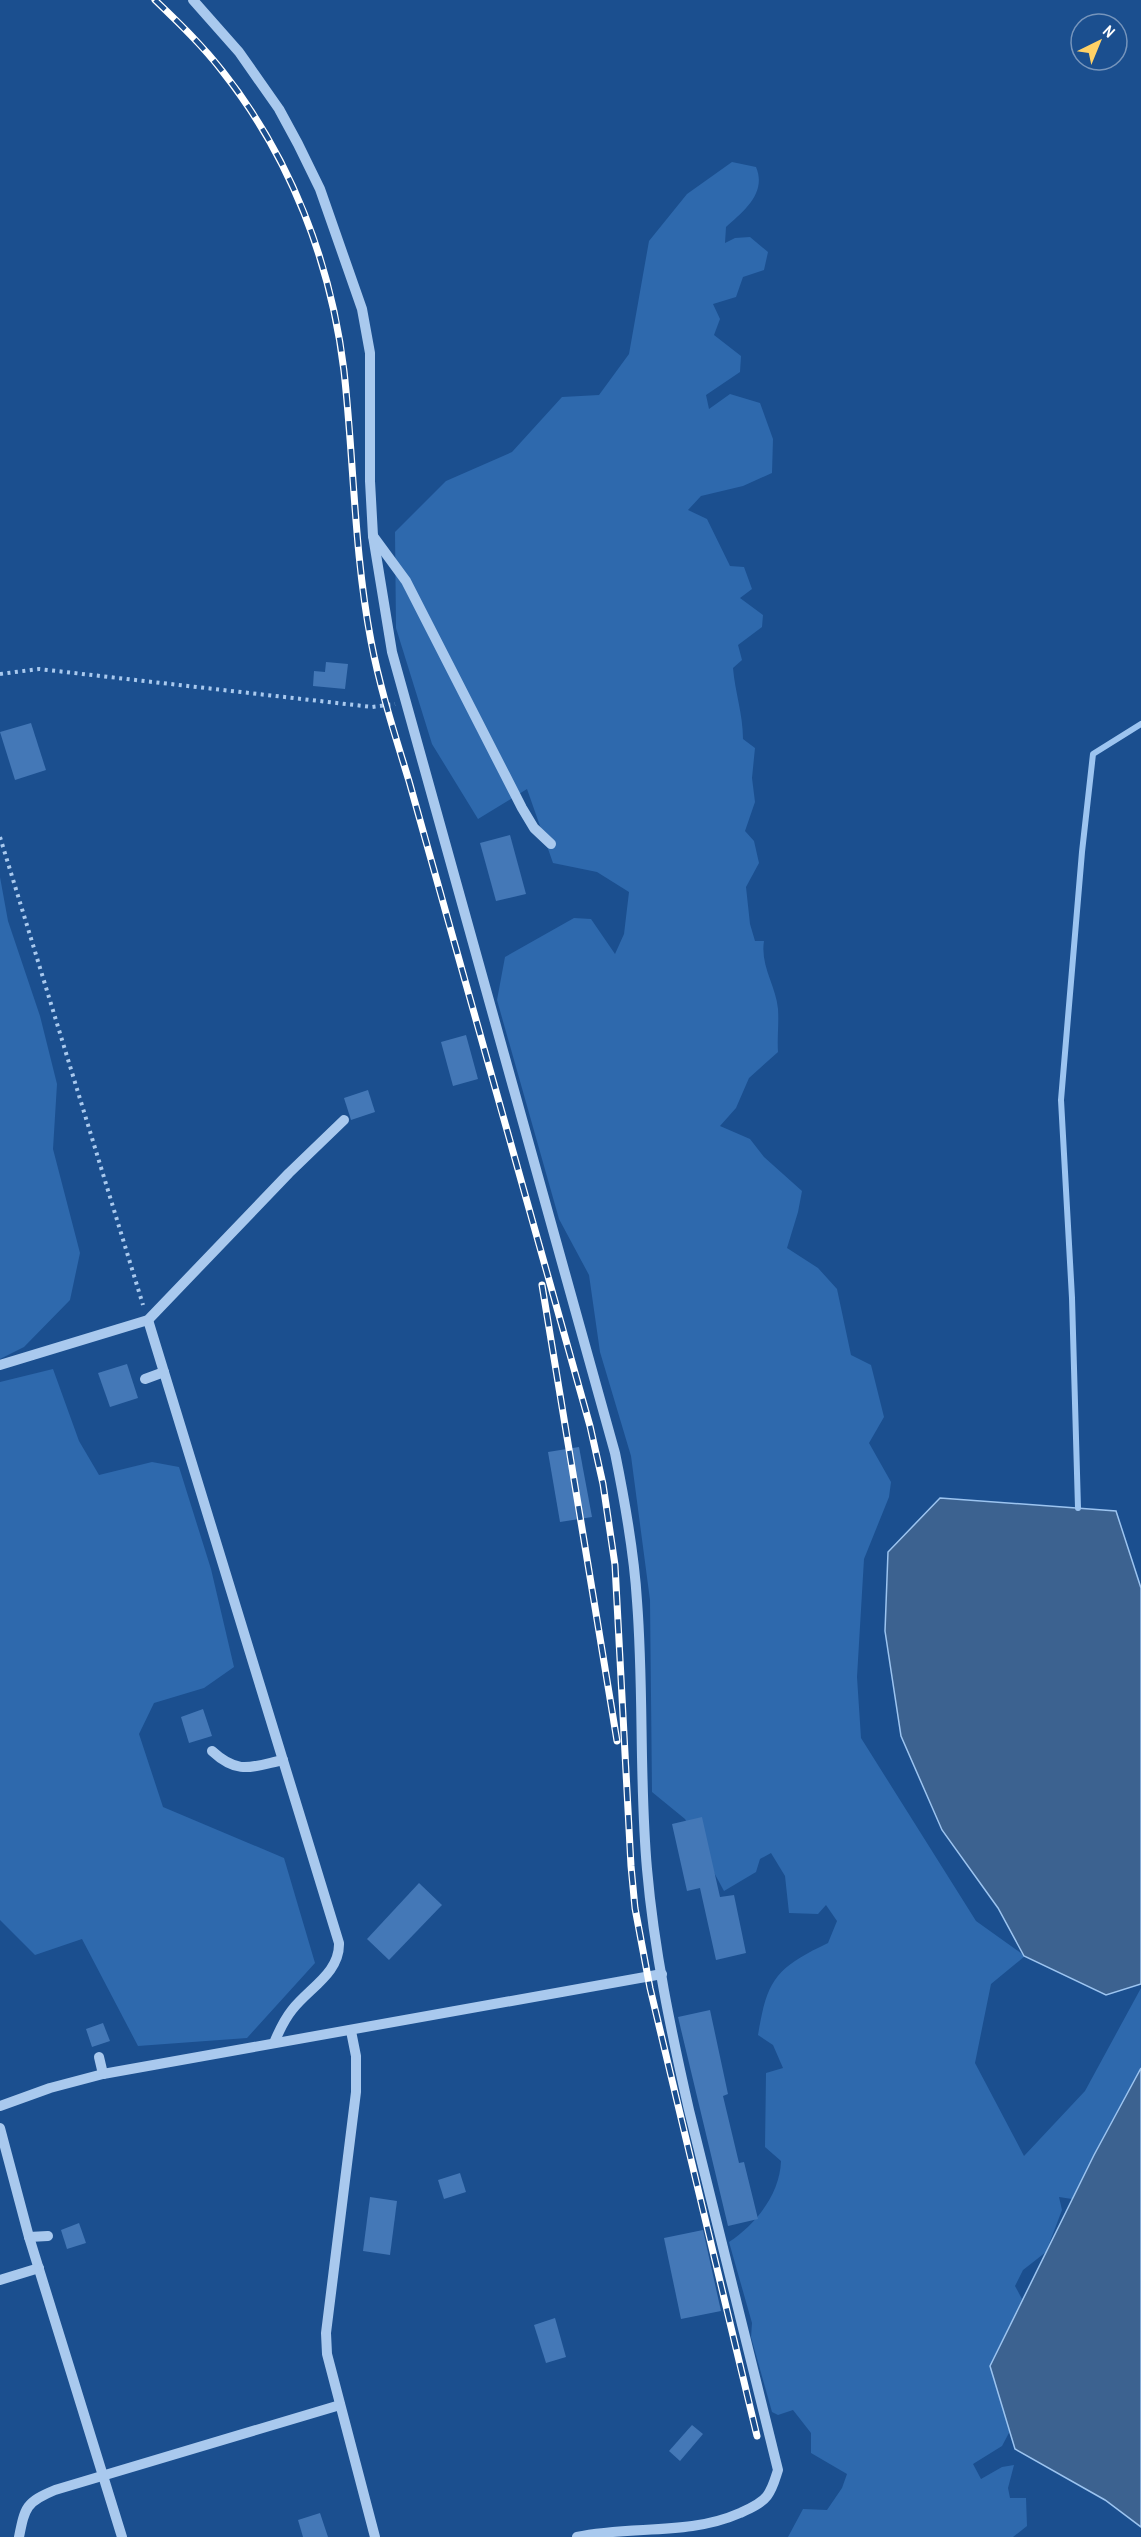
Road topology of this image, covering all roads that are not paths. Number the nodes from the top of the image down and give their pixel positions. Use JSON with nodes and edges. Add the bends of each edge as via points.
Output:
{"nodes":[{"id":1,"x":193,"y":0,"type":"edge"},
{"id":2,"x":373,"y":536,"type":"junction"},
{"id":3,"x":551,"y":844,"type":"dead end"},
{"id":4,"x":344,"y":1120,"type":"dead end"},
{"id":5,"x":148,"y":1320,"type":"junction"},
{"id":6,"x":0,"y":1365,"type":"edge"},
{"id":7,"x":164,"y":1372,"type":"junction"},
{"id":8,"x":145,"y":1379,"type":"dead end"},
{"id":9,"x":212,"y":1751,"type":"dead end"},
{"id":10,"x":283,"y":1760,"type":"junction"},
{"id":11,"x":662,"y":1974,"type":"junction"},
{"id":12,"x":351,"y":2031,"type":"junction"},
{"id":13,"x":274,"y":2043,"type":"junction"},
{"id":14,"x":99,"y":2056,"type":"dead end"},
{"id":15,"x":103,"y":2074,"type":"junction"},
{"id":16,"x":0,"y":2106,"type":"edge"},
{"id":17,"x":0,"y":2128,"type":"edge"},
{"id":18,"x":29,"y":2236,"type":"junction"},
{"id":19,"x":48,"y":2236,"type":"dead end"},
{"id":20,"x":39,"y":2268,"type":"junction"},
{"id":21,"x":0,"y":2280,"type":"edge"},
{"id":22,"x":340,"y":2405,"type":"junction"},
{"id":23,"x":103,"y":2477,"type":"junction"},
{"id":24,"x":19,"y":2537,"type":"edge"},
{"id":25,"x":122,"y":2537,"type":"edge"},
{"id":26,"x":375,"y":2537,"type":"edge"},
{"id":27,"x":577,"y":2537,"type":"edge"}],
"edges":[{"from":1,"to":2,"type":"lane","via":[[239,52],[284,118],[320,189],[358,298],[370,353]]},
{"from":2,"to":3,"type":"lane","via":[[406,581],[522,808],[534,828]]},
{"from":2,"to":11,"type":"lane","via":[[403,700],[615,1453],[638,1601],[647,1867]]},
{"from":4,"to":5,"type":"lane"},
{"from":5,"to":6,"type":"lane"},
{"from":5,"to":7,"type":"lane"},
{"from":7,"to":8,"type":"lane"},
{"from":7,"to":10,"type":"lane"},
{"from":9,"to":10,"type":"lane","via":[[234,1767]]},
{"from":10,"to":13,"type":"lane","via":[[339,1952],[330,1971],[280,2026]]},
{"from":11,"to":12,"type":"lane"},
{"from":11,"to":27,"type":"lane","via":[[689,2110],[778,2470],[766,2498],[720,2522]]},
{"from":12,"to":13,"type":"lane"},
{"from":12,"to":22,"type":"lane","via":[[356,2092],[326,2333],[327,2354]]},
{"from":13,"to":15,"type":"lane"},
{"from":14,"to":15,"type":"lane"},
{"from":15,"to":16,"type":"lane"},
{"from":17,"to":18,"type":"lane"},
{"from":18,"to":19,"type":"lane"},
{"from":18,"to":20,"type":"lane"},
{"from":20,"to":21,"type":"lane"},
{"from":20,"to":23,"type":"lane"},
{"from":22,"to":23,"type":"lane"},
{"from":22,"to":26,"type":"lane"},
{"from":23,"to":24,"type":"lane","via":[[33,2500],[26,2508]]},
{"from":23,"to":25,"type":"lane"}]}
